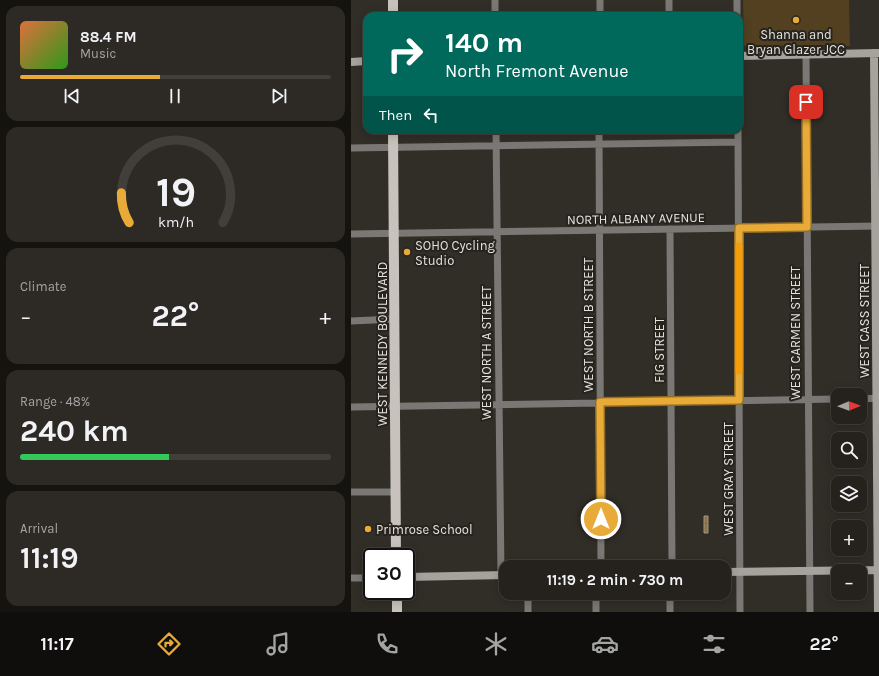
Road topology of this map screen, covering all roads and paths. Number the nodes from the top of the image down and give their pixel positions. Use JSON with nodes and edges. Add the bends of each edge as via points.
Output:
{"nodes":[{"id":1,"x":393,"y":0,"type":"edge"},
{"id":2,"x":495,"y":0,"type":"edge"},
{"id":3,"x":600,"y":0,"type":"edge"},
{"id":4,"x":669,"y":0,"type":"edge"},
{"id":5,"x":737,"y":0,"type":"edge"},
{"id":6,"x":393,"y":12,"type":"edge"},
{"id":7,"x":495,"y":12,"type":"edge"},
{"id":8,"x":600,"y":12,"type":"edge"},
{"id":9,"x":669,"y":12,"type":"edge"},
{"id":10,"x":737,"y":12,"type":"edge"},
{"id":11,"x":877,"y":53,"type":"edge"},
{"id":12,"x":806,"y":54,"type":"junction"},
{"id":13,"x":743,"y":56,"type":"edge"},
{"id":14,"x":351,"y":62,"type":"edge"},
{"id":15,"x":363,"y":62,"type":"edge"},
{"id":16,"x":393,"y":134,"type":"edge"},
{"id":17,"x":496,"y":134,"type":"edge"},
{"id":18,"x":599,"y":134,"type":"edge"},
{"id":19,"x":738,"y":134,"type":"edge"},
{"id":20,"x":738,"y":142,"type":"junction"},
{"id":21,"x":599,"y":144,"type":"junction"},
{"id":22,"x":496,"y":146,"type":"junction"},
{"id":23,"x":393,"y":147,"type":"junction"},
{"id":24,"x":351,"y":148,"type":"edge"},
{"id":25,"x":877,"y":226,"type":"edge"},
{"id":26,"x":807,"y":227,"type":"junction"},
{"id":27,"x":739,"y":228,"type":"junction"},
{"id":28,"x":670,"y":229,"type":"junction"},
{"id":29,"x":599,"y":230,"type":"junction"},
{"id":30,"x":497,"y":232,"type":"junction"},
{"id":31,"x":351,"y":234,"type":"edge"},
{"id":32,"x":394,"y":234,"type":"junction"},
{"id":33,"x":395,"y":320,"type":"junction"},
{"id":34,"x":351,"y":321,"type":"edge"},
{"id":35,"x":878,"y":398,"type":"edge"},
{"id":36,"x":808,"y":399,"type":"junction"},
{"id":37,"x":831,"y":399,"type":"edge"},
{"id":38,"x":867,"y":399,"type":"edge"},
{"id":39,"x":739,"y":400,"type":"junction"},
{"id":40,"x":671,"y":401,"type":"junction"},
{"id":41,"x":600,"y":402,"type":"junction"},
{"id":42,"x":498,"y":404,"type":"junction"},
{"id":43,"x":395,"y":406,"type":"junction"},
{"id":44,"x":351,"y":407,"type":"edge"},
{"id":45,"x":351,"y":492,"type":"edge"},
{"id":46,"x":396,"y":492,"type":"junction"},
{"id":47,"x":396,"y":548,"type":"edge"},
{"id":48,"x":503,"y":560,"type":"edge"},
{"id":49,"x":601,"y":560,"type":"edge"},
{"id":50,"x":672,"y":560,"type":"edge"},
{"id":51,"x":878,"y":570,"type":"edge"},
{"id":52,"x":809,"y":571,"type":"junction"},
{"id":53,"x":731,"y":572,"type":"edge"},
{"id":54,"x":740,"y":572,"type":"junction"},
{"id":55,"x":499,"y":575,"type":"edge"},
{"id":56,"x":415,"y":577,"type":"edge"},
{"id":57,"x":351,"y":578,"type":"edge"},
{"id":58,"x":363,"y":578,"type":"edge"},
{"id":59,"x":397,"y":600,"type":"edge"},
{"id":60,"x":528,"y":600,"type":"edge"},
{"id":61,"x":596,"y":600,"type":"edge"},
{"id":62,"x":670,"y":600,"type":"edge"},
{"id":63,"x":397,"y":612,"type":"edge"},
{"id":64,"x":528,"y":612,"type":"edge"},
{"id":65,"x":596,"y":612,"type":"edge"},
{"id":66,"x":670,"y":612,"type":"edge"},
{"id":67,"x":741,"y":612,"type":"edge"},
{"id":68,"x":810,"y":612,"type":"edge"},
{"id":69,"x":878,"y":612,"type":"edge"}],
"edges":[{"from":1,"to":6,"type":"main road"},
{"from":2,"to":7,"type":"street"},
{"from":3,"to":8,"type":"street"},
{"from":4,"to":9,"type":"street"},
{"from":5,"to":10,"type":"street"},
{"from":11,"to":12,"type":"street"},
{"from":11,"to":25,"type":"street","name":"WEST CASS STREET"},
{"from":12,"to":13,"type":"street"},
{"from":12,"to":26,"type":"street","name":"WEST CARMEN STREET"},
{"from":14,"to":15,"type":"street"},
{"from":16,"to":23,"type":"main road","name":"WEST KENNEDY BOULEVARD"},
{"from":17,"to":22,"type":"street","name":"WEST NORTH A STREET"},
{"from":18,"to":21,"type":"street","name":"WEST NORTH B STREET"},
{"from":19,"to":20,"type":"street","name":"WEST GRAY STREET"},
{"from":20,"to":21,"type":"street"},
{"from":20,"to":27,"type":"street","name":"WEST GRAY STREET"},
{"from":21,"to":22,"type":"street"},
{"from":21,"to":29,"type":"street","name":"WEST NORTH B STREET"},
{"from":22,"to":23,"type":"street"},
{"from":22,"to":30,"type":"street","name":"WEST NORTH A STREET"},
{"from":23,"to":24,"type":"street"},
{"from":23,"to":32,"type":"main road","name":"WEST KENNEDY BOULEVARD"},
{"from":25,"to":26,"type":"street","name":"NORTH ALBANY AVENUE"},
{"from":25,"to":35,"type":"street","name":"WEST CASS STREET"},
{"from":26,"to":27,"type":"street","name":"NORTH ALBANY AVENUE"},
{"from":26,"to":36,"type":"street","name":"WEST CARMEN STREET"},
{"from":27,"to":28,"type":"street","name":"NORTH ALBANY AVENUE"},
{"from":27,"to":39,"type":"street","name":"WEST GRAY STREET"},
{"from":28,"to":29,"type":"street","name":"NORTH ALBANY AVENUE"},
{"from":28,"to":40,"type":"street","name":"FIG STREET"},
{"from":29,"to":30,"type":"street","name":"NORTH ALBANY AVENUE"},
{"from":29,"to":41,"type":"street","name":"WEST NORTH B STREET"},
{"from":30,"to":32,"type":"street","name":"NORTH ALBANY AVENUE"},
{"from":30,"to":42,"type":"street","name":"WEST NORTH A STREET"},
{"from":31,"to":32,"type":"street","name":"NORTH ALBANY AVENUE"},
{"from":32,"to":33,"type":"main road","name":"WEST KENNEDY BOULEVARD"},
{"from":33,"to":34,"type":"street"},
{"from":33,"to":43,"type":"main road","name":"WEST KENNEDY BOULEVARD"},
{"from":35,"to":38,"type":"street"},
{"from":35,"to":51,"type":"street","name":"WEST CASS STREET"},
{"from":36,"to":37,"type":"street"},
{"from":36,"to":39,"type":"street"},
{"from":36,"to":52,"type":"street","name":"WEST CARMEN STREET"},
{"from":39,"to":40,"type":"street"},
{"from":39,"to":54,"type":"street","name":"WEST GRAY STREET"},
{"from":40,"to":41,"type":"street"},
{"from":40,"to":50,"type":"street","name":"FIG STREET"},
{"from":41,"to":42,"type":"street"},
{"from":41,"to":49,"type":"street","name":"WEST NORTH B STREET"},
{"from":42,"to":43,"type":"street"},
{"from":42,"to":48,"type":"street","name":"WEST NORTH A STREET"},
{"from":43,"to":44,"type":"street"},
{"from":43,"to":46,"type":"main road","name":"WEST KENNEDY BOULEVARD"},
{"from":45,"to":46,"type":"street"},
{"from":46,"to":47,"type":"main road","name":"WEST KENNEDY BOULEVARD"},
{"from":51,"to":52,"type":"street"},
{"from":51,"to":69,"type":"street","name":"WEST CASS STREET"},
{"from":52,"to":54,"type":"street"},
{"from":52,"to":68,"type":"street","name":"WEST CARMEN STREET"},
{"from":53,"to":54,"type":"street"},
{"from":54,"to":67,"type":"street","name":"WEST GRAY STREET"},
{"from":55,"to":56,"type":"street"},
{"from":57,"to":58,"type":"street"},
{"from":59,"to":63,"type":"main road"},
{"from":60,"to":64,"type":"street"},
{"from":61,"to":65,"type":"street"},
{"from":62,"to":66,"type":"street"}]}
